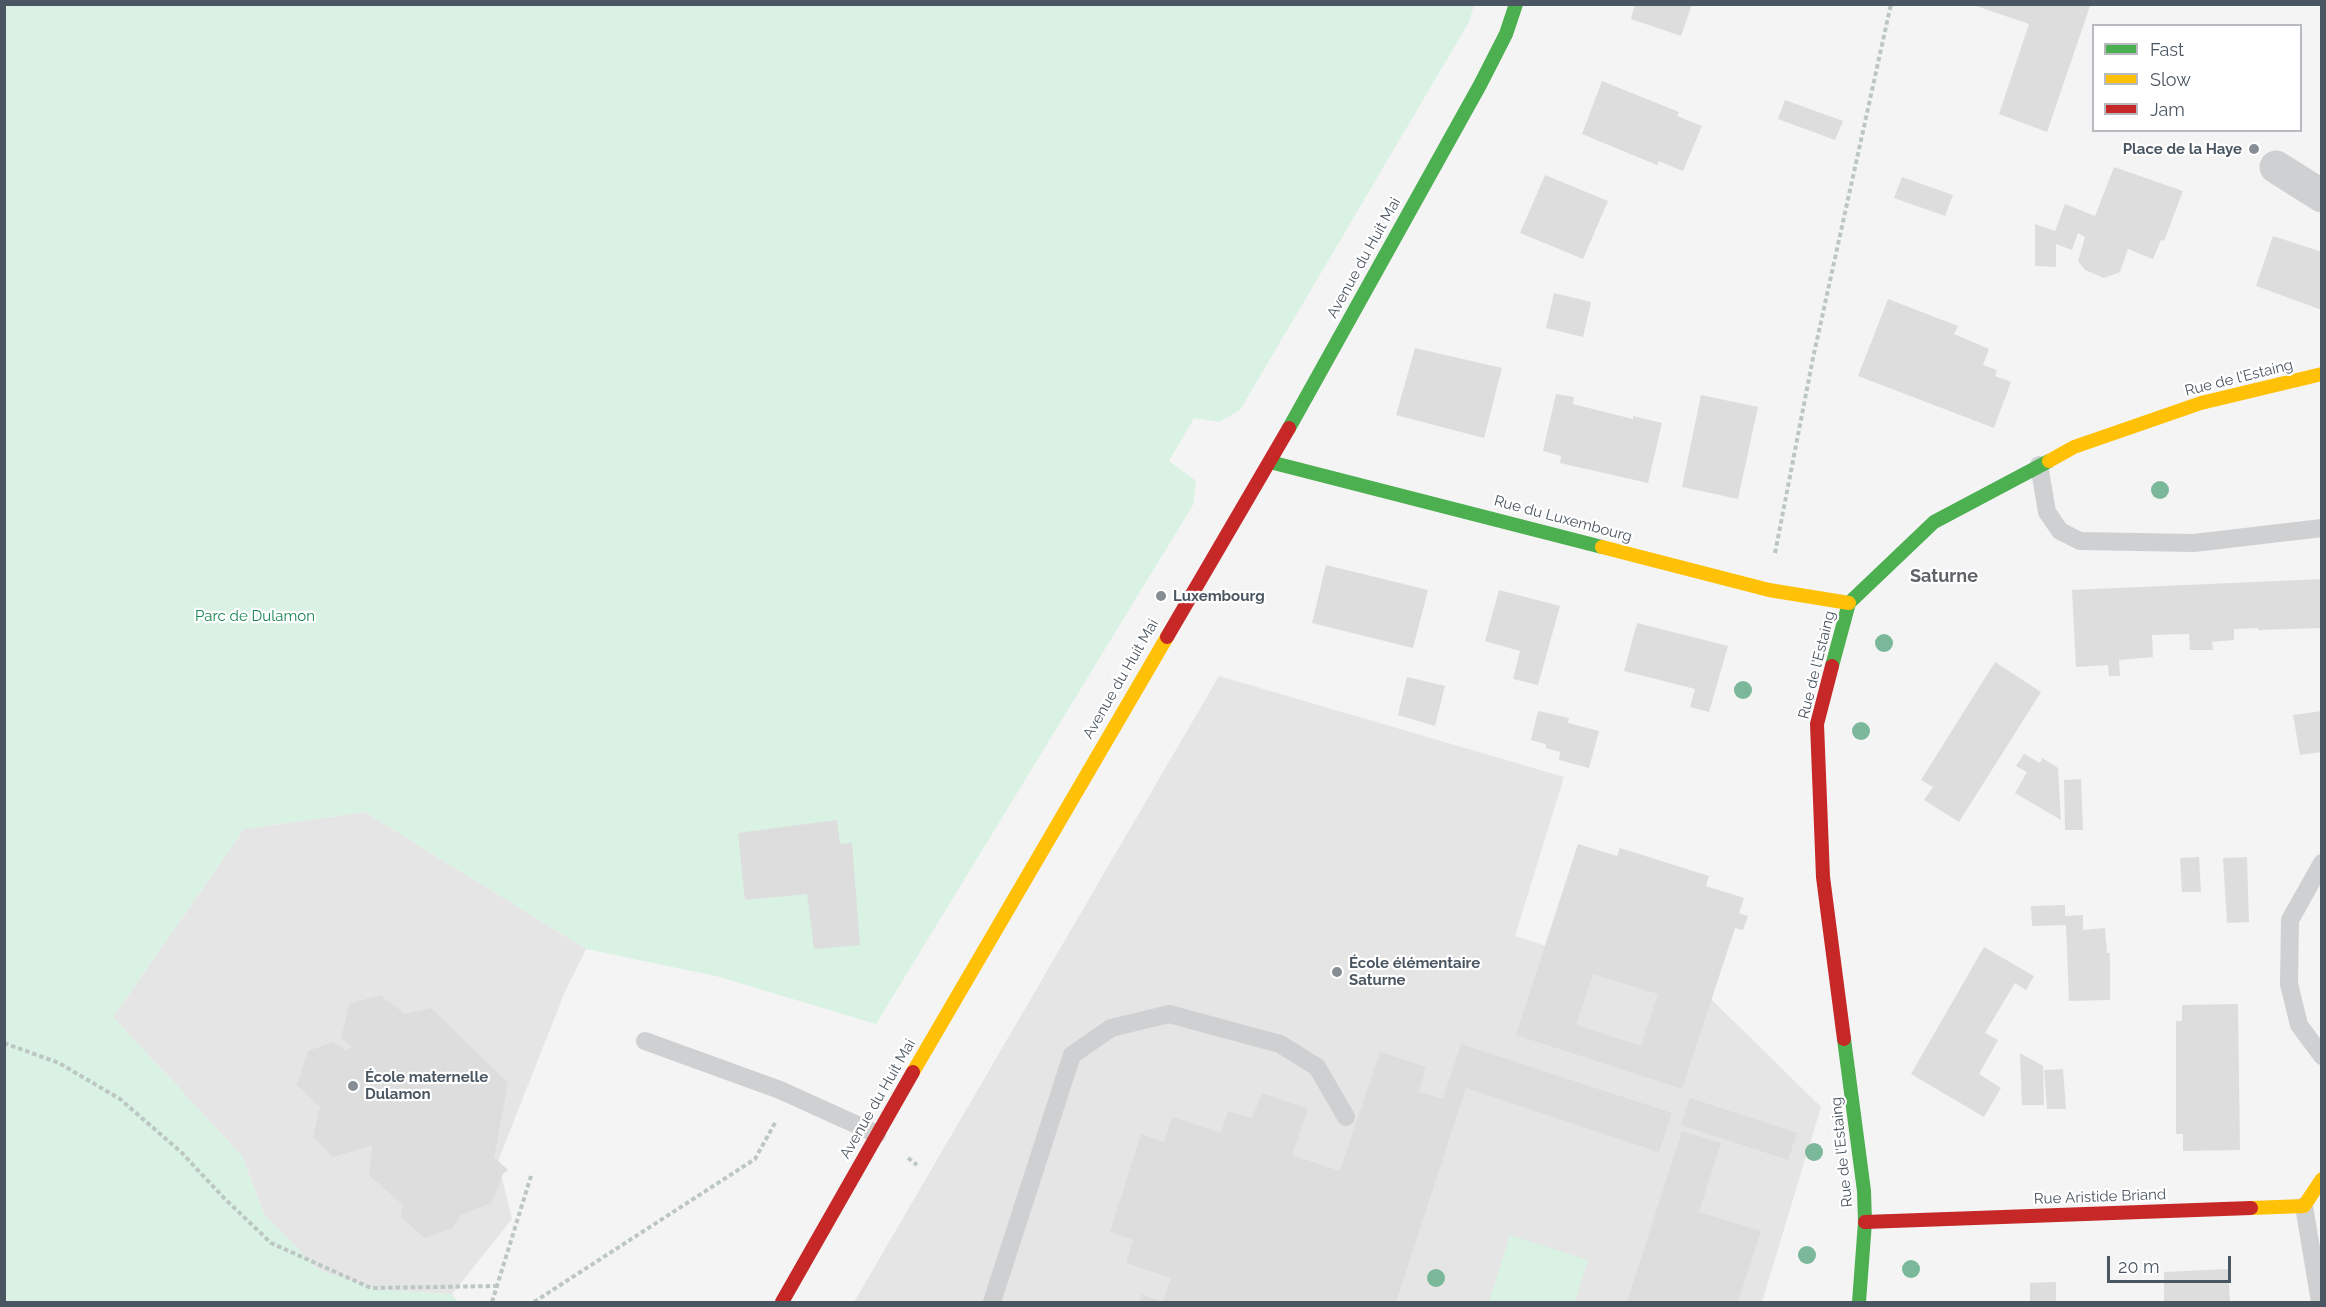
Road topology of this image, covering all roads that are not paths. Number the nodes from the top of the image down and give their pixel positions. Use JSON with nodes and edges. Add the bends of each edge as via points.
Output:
{"nodes":[{"id":1,"x":1516,"y":4,"type":"edge"},
{"id":2,"x":2276,"y":167,"type":"dead end"},
{"id":3,"x":2322,"y":196,"type":"edge"},
{"id":4,"x":2322,"y":374,"type":"edge"},
{"id":5,"x":1270,"y":462,"type":"junction"},
{"id":6,"x":2039,"y":465,"type":"junction"},
{"id":7,"x":2322,"y":528,"type":"edge"},
{"id":8,"x":1849,"y":603,"type":"junction"},
{"id":9,"x":2322,"y":862,"type":"edge"},
{"id":10,"x":645,"y":1041,"type":"dead end"},
{"id":11,"x":2322,"y":1056,"type":"edge"},
{"id":12,"x":1346,"y":1117,"type":"dead end"},
{"id":13,"x":877,"y":1134,"type":"junction"},
{"id":14,"x":2322,"y":1179,"type":"edge"},
{"id":15,"x":2304,"y":1206,"type":"junction"},
{"id":16,"x":1865,"y":1222,"type":"junction"},
{"id":17,"x":782,"y":1302,"type":"edge"},
{"id":18,"x":992,"y":1302,"type":"edge"},
{"id":19,"x":1859,"y":1302,"type":"edge"},
{"id":20,"x":2320,"y":1302,"type":"edge"}],
"edges":[{"from":1,"to":5,"type":"street","name":"Avenue du Huit Mai","via":[[1506,34],[1480,85]]},
{"from":2,"to":3,"type":"street"},
{"from":4,"to":6,"type":"street","name":"Rue de l'Estaing","via":[[2201,403],[2074,447]]},
{"from":5,"to":8,"type":"street","name":"Rue du Luxembourg","via":[[1769,590]]},
{"from":5,"to":13,"type":"street","name":"Avenue du Huit Mai"},
{"from":6,"to":7,"type":"lane","via":[[2047,512],[2060,531],[2080,541],[2194,543]]},
{"from":6,"to":8,"type":"street","name":"Rue de l'Estaing","via":[[1934,522]]},
{"from":8,"to":16,"type":"street","name":"Rue de l'Estaing","via":[[1817,724],[1823,877]]},
{"from":9,"to":11,"type":"lane","via":[[2290,920],[2289,984],[2299,1025]]},
{"from":10,"to":13,"type":"lane","via":[[790,1094]]},
{"from":12,"to":18,"type":"lane","via":[[1317,1067],[1280,1044],[1169,1014],[1111,1028],[1072,1055]]},
{"from":13,"to":17,"type":"street","name":"Avenue du Huit Mai"},
{"from":14,"to":15,"type":"street"},
{"from":15,"to":16,"type":"street","name":"Rue Aristide Briand"},
{"from":15,"to":20,"type":"lane"},
{"from":16,"to":19,"type":"street","name":"Rue de l'Estaing"}]}
